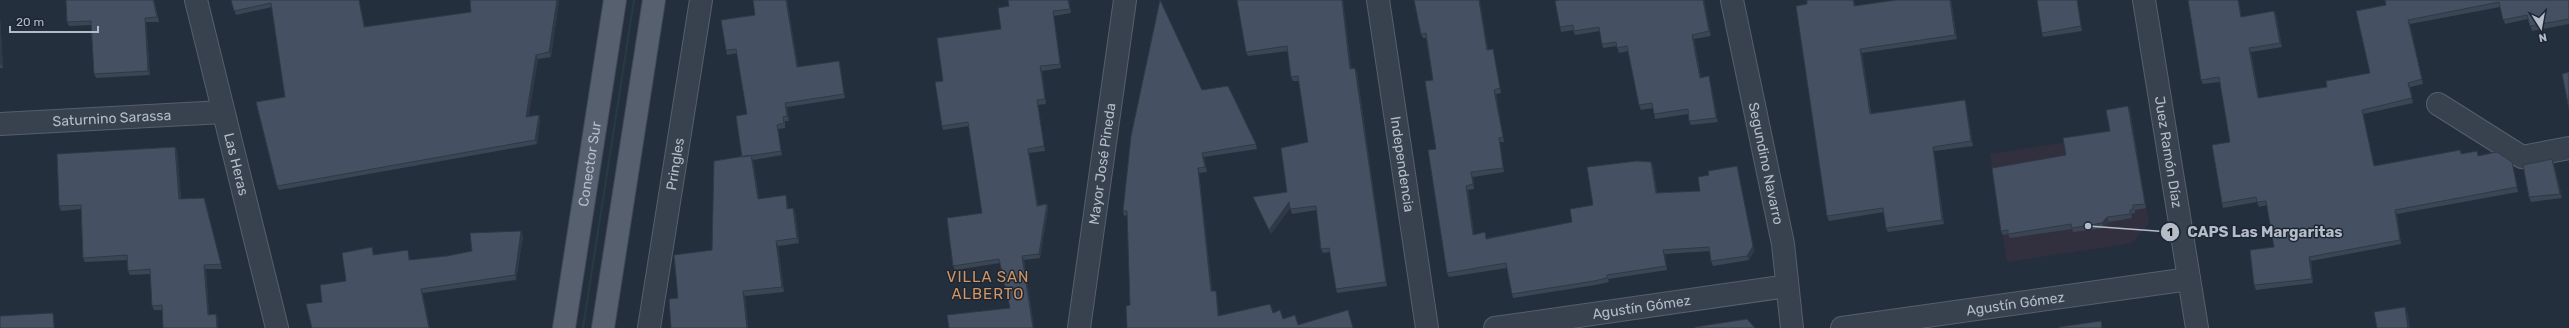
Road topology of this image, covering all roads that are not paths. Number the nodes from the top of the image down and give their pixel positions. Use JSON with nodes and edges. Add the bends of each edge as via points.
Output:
{"nodes":[{"id":1,"x":196,"y":0,"type":"edge"},
{"id":2,"x":615,"y":0,"type":"edge"},
{"id":3,"x":654,"y":0,"type":"edge"},
{"id":4,"x":701,"y":0,"type":"edge"},
{"id":5,"x":1126,"y":0,"type":"edge"},
{"id":6,"x":1378,"y":0,"type":"edge"},
{"id":7,"x":1732,"y":0,"type":"edge"},
{"id":8,"x":2144,"y":0,"type":"edge"},
{"id":9,"x":2438,"y":104,"type":"dead end"},
{"id":10,"x":223,"y":112,"type":"junction"},
{"id":11,"x":0,"y":124,"type":"edge"},
{"id":12,"x":2569,"y":148,"type":"edge"},
{"id":13,"x":2189,"y":279,"type":"junction"},
{"id":14,"x":1787,"y":286,"type":"junction"},
{"id":15,"x":277,"y":328,"type":"edge"},
{"id":16,"x":564,"y":328,"type":"edge"},
{"id":17,"x":603,"y":328,"type":"edge"},
{"id":18,"x":649,"y":328,"type":"edge"},
{"id":19,"x":1079,"y":328,"type":"edge"},
{"id":20,"x":1427,"y":328,"type":"edge"},
{"id":21,"x":1495,"y":328,"type":"edge"},
{"id":22,"x":1792,"y":328,"type":"edge"},
{"id":23,"x":1842,"y":328,"type":"edge"},
{"id":24,"x":2196,"y":328,"type":"edge"}],
"edges":[{"from":1,"to":10,"type":"street","name":"Las Heras"},
{"from":2,"to":16,"type":"main road","name":"Conector Sur"},
{"from":3,"to":17,"type":"main road"},
{"from":4,"to":18,"type":"street","name":"Pringles"},
{"from":5,"to":19,"type":"street","name":"Mayor José Pineda"},
{"from":6,"to":20,"type":"street","name":"Independencia"},
{"from":7,"to":14,"type":"street","name":"Segundino Navarro","via":[[1783,244]]},
{"from":8,"to":13,"type":"street","name":"Juez Ramón Díaz"},
{"from":9,"to":12,"type":"street","via":[[2522,157]]},
{"from":10,"to":11,"type":"street","name":"Saturnino Sarassa"},
{"from":10,"to":15,"type":"street","name":"Las Heras"},
{"from":13,"to":23,"type":"street","name":"Agustín Gómez"},
{"from":13,"to":24,"type":"street","name":"Juez Ramón Díaz"},
{"from":14,"to":21,"type":"street","name":"Agustín Gómez"},
{"from":14,"to":22,"type":"street","name":"Segundino Navarro"}]}
